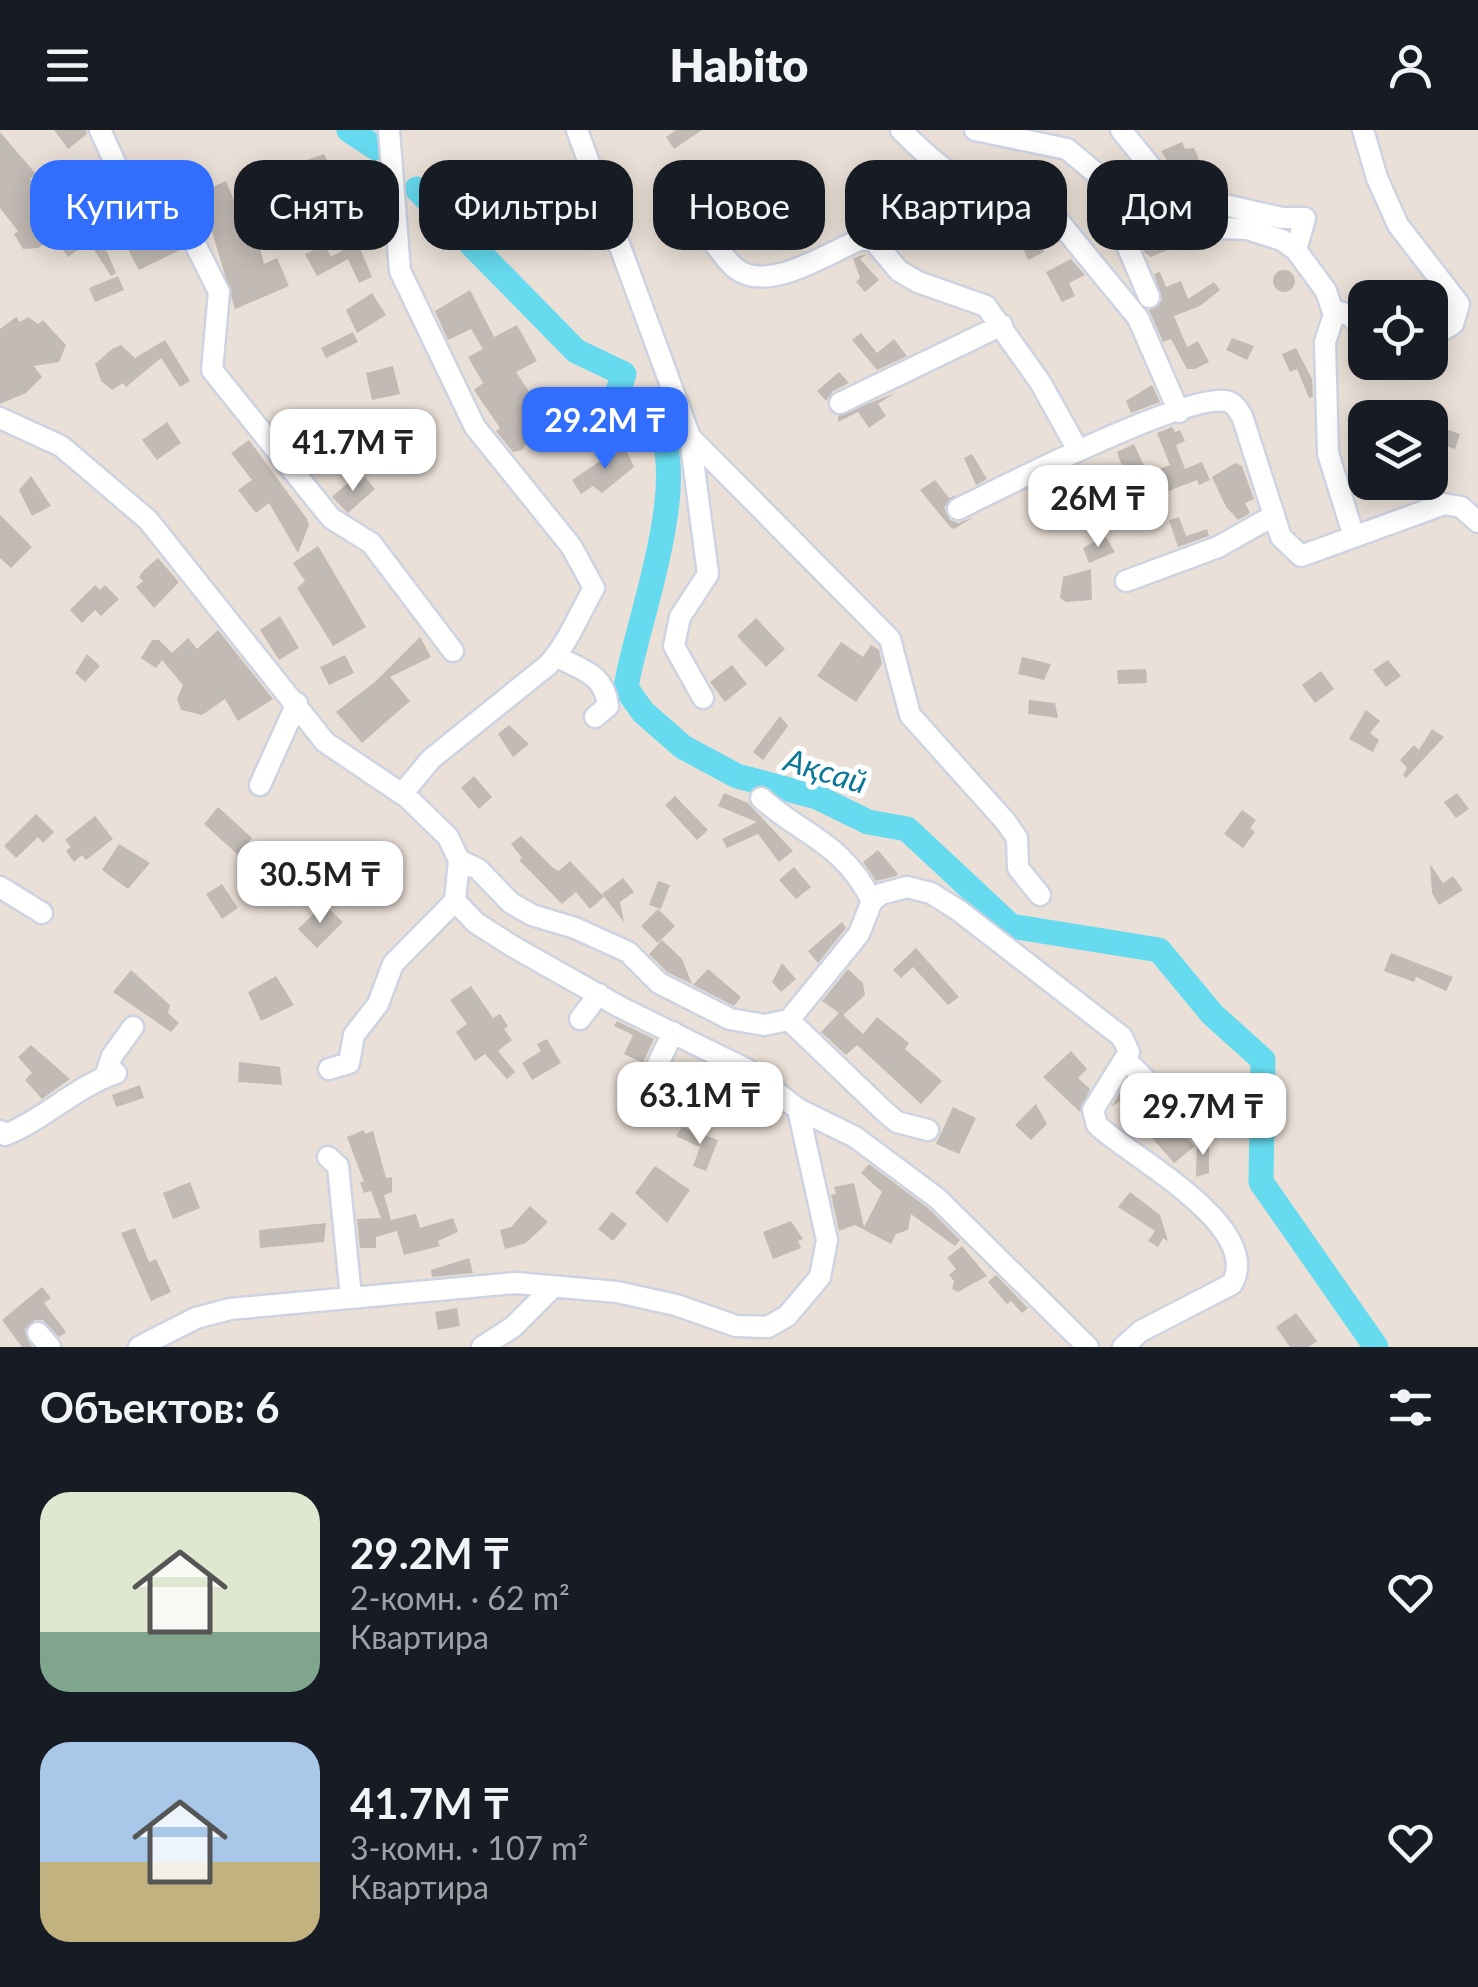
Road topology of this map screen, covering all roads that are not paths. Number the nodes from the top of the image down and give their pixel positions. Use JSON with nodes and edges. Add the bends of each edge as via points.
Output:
{"nodes":[{"id":1,"x":100,"y":130,"type":"edge"},
{"id":2,"x":389,"y":130,"type":"edge"},
{"id":3,"x":577,"y":130,"type":"edge"},
{"id":4,"x":901,"y":130,"type":"edge"},
{"id":5,"x":974,"y":130,"type":"edge"},
{"id":6,"x":1121,"y":130,"type":"edge"},
{"id":7,"x":1363,"y":130,"type":"edge"},
{"id":8,"x":1087,"y":165,"type":"edge"},
{"id":9,"x":1228,"y":228,"type":"edge"},
{"id":10,"x":721,"y":250,"type":"edge"},
{"id":11,"x":1129,"y":250,"type":"edge"},
{"id":12,"x":1296,"y":250,"type":"junction"},
{"id":13,"x":1440,"y":280,"type":"edge"},
{"id":14,"x":1448,"y":290,"type":"edge"},
{"id":15,"x":1148,"y":297,"type":"dead end"},
{"id":16,"x":1333,"y":310,"type":"junction"},
{"id":17,"x":1348,"y":316,"type":"edge"},
{"id":18,"x":1002,"y":325,"type":"junction"},
{"id":19,"x":1448,"y":327,"type":"edge"},
{"id":20,"x":840,"y":403,"type":"dead end"},
{"id":21,"x":1178,"y":412,"type":"junction"},
{"id":22,"x":0,"y":418,"type":"edge"},
{"id":23,"x":690,"y":438,"type":"junction"},
{"id":24,"x":1078,"y":450,"type":"junction"},
{"id":25,"x":958,"y":509,"type":"dead end"},
{"id":26,"x":1273,"y":516,"type":"junction"},
{"id":27,"x":1478,"y":522,"type":"edge"},
{"id":28,"x":1354,"y":537,"type":"junction"},
{"id":29,"x":1126,"y":581,"type":"dead end"},
{"id":30,"x":454,"y":651,"type":"dead end"},
{"id":31,"x":556,"y":656,"type":"junction"},
{"id":32,"x":702,"y":698,"type":"dead end"},
{"id":33,"x":297,"y":703,"type":"junction"},
{"id":34,"x":595,"y":717,"type":"dead end"},
{"id":35,"x":260,"y":785,"type":"dead end"},
{"id":36,"x":402,"y":794,"type":"junction"},
{"id":37,"x":761,"y":798,"type":"dead end"},
{"id":38,"x":460,"y":860,"type":"junction"},
{"id":39,"x":0,"y":887,"type":"edge"},
{"id":40,"x":1040,"y":895,"type":"dead end"},
{"id":41,"x":455,"y":901,"type":"junction"},
{"id":42,"x":872,"y":901,"type":"junction"},
{"id":43,"x":42,"y":912,"type":"dead end"},
{"id":44,"x":599,"y":994,"type":"junction"},
{"id":45,"x":580,"y":1019,"type":"dead end"},
{"id":46,"x":789,"y":1020,"type":"junction"},
{"id":47,"x":133,"y":1028,"type":"dead end"},
{"id":48,"x":673,"y":1032,"type":"junction"},
{"id":49,"x":1125,"y":1059,"type":"junction"},
{"id":50,"x":329,"y":1069,"type":"dead end"},
{"id":51,"x":636,"y":1109,"type":"dead end"},
{"id":52,"x":798,"y":1109,"type":"junction"},
{"id":53,"x":1189,"y":1122,"type":"dead end"},
{"id":54,"x":928,"y":1130,"type":"dead end"},
{"id":55,"x":0,"y":1131,"type":"edge"},
{"id":56,"x":328,"y":1156,"type":"dead end"},
{"id":57,"x":553,"y":1287,"type":"junction"},
{"id":58,"x":351,"y":1297,"type":"junction"},
{"id":59,"x":139,"y":1347,"type":"edge"},
{"id":60,"x":482,"y":1347,"type":"edge"},
{"id":61,"x":1088,"y":1347,"type":"edge"},
{"id":62,"x":1123,"y":1347,"type":"edge"}],
"edges":[{"from":1,"to":30,"type":"street","via":[[124,182],[141,196],[177,208],[210,271],[219,292],[212,370],[331,518],[371,543]]},
{"from":2,"to":31,"type":"street","via":[[400,271],[475,427],[594,580]]},
{"from":3,"to":23,"type":"street"},
{"from":4,"to":21,"type":"street","via":[[964,181],[1006,202],[1051,212],[1138,318]]},
{"from":5,"to":8,"type":"street","via":[[1067,150]]},
{"from":6,"to":12,"type":"street","via":[[1172,193],[1305,218]]},
{"from":7,"to":13,"type":"street","via":[[1398,225]]},
{"from":9,"to":12,"type":"street","via":[[1282,240]]},
{"from":10,"to":18,"type":"street","via":[[737,270],[754,276],[790,270],[862,238],[874,240],[899,271],[986,306]]},
{"from":11,"to":15,"type":"street"},
{"from":12,"to":16,"type":"street"},
{"from":14,"to":19,"type":"street","via":[[1459,304]]},
{"from":16,"to":17,"type":"street"},
{"from":16,"to":28,"type":"street","via":[[1324,354],[1328,453]]},
{"from":18,"to":20,"type":"street"},
{"from":18,"to":24,"type":"street"},
{"from":21,"to":24,"type":"street"},
{"from":21,"to":26,"type":"street","via":[[1208,402],[1234,404],[1252,438]]},
{"from":22,"to":33,"type":"street","via":[[61,446],[148,520]]},
{"from":23,"to":32,"type":"street","via":[[708,574],[680,617],[674,646]]},
{"from":23,"to":40,"type":"street","via":[[890,639],[910,716],[1006,822],[1017,838],[1018,868]]},
{"from":24,"to":25,"type":"street"},
{"from":26,"to":28,"type":"street","via":[[1280,537],[1301,556]]},
{"from":26,"to":29,"type":"street","via":[[1218,547]]},
{"from":27,"to":28,"type":"street","via":[[1461,507],[1444,504]]},
{"from":31,"to":34,"type":"street","via":[[606,687],[608,706]]},
{"from":31,"to":36,"type":"street","via":[[431,759]]},
{"from":33,"to":35,"type":"street"},
{"from":33,"to":36,"type":"street","via":[[337,753]]},
{"from":36,"to":38,"type":"street","via":[[448,837]]},
{"from":37,"to":42,"type":"street","via":[[832,847]]},
{"from":38,"to":41,"type":"street"},
{"from":38,"to":46,"type":"street","via":[[511,903],[628,952],[659,983],[686,998],[730,1019],[764,1025]]},
{"from":39,"to":43,"type":"street"},
{"from":41,"to":44,"type":"street","via":[[476,923]]},
{"from":41,"to":50,"type":"street","via":[[393,964],[378,1004],[354,1035],[349,1063]]},
{"from":42,"to":46,"type":"street","via":[[859,934]]},
{"from":42,"to":49,"type":"street","via":[[907,886],[944,901],[1122,1037],[1130,1052]]},
{"from":44,"to":45,"type":"street"},
{"from":44,"to":48,"type":"street"},
{"from":46,"to":54,"type":"street","via":[[896,1122]]},
{"from":47,"to":55,"type":"street","via":[[112,1056],[111,1075],[20,1129]]},
{"from":48,"to":51,"type":"street"},
{"from":48,"to":52,"type":"street","via":[[748,1070]]},
{"from":49,"to":53,"type":"street"},
{"from":49,"to":62,"type":"street","via":[[1093,1110],[1097,1125],[1184,1191],[1225,1231],[1239,1262],[1232,1284]]},
{"from":52,"to":57,"type":"street","via":[[826,1262],[787,1316],[768,1327],[736,1326],[653,1299]]},
{"from":52,"to":61,"type":"street","via":[[835,1124],[937,1198]]},
{"from":56,"to":58,"type":"street","via":[[338,1166]]},
{"from":57,"to":58,"type":"street","via":[[516,1283]]},
{"from":57,"to":60,"type":"street"},
{"from":58,"to":59,"type":"street","via":[[240,1303]]}]}
